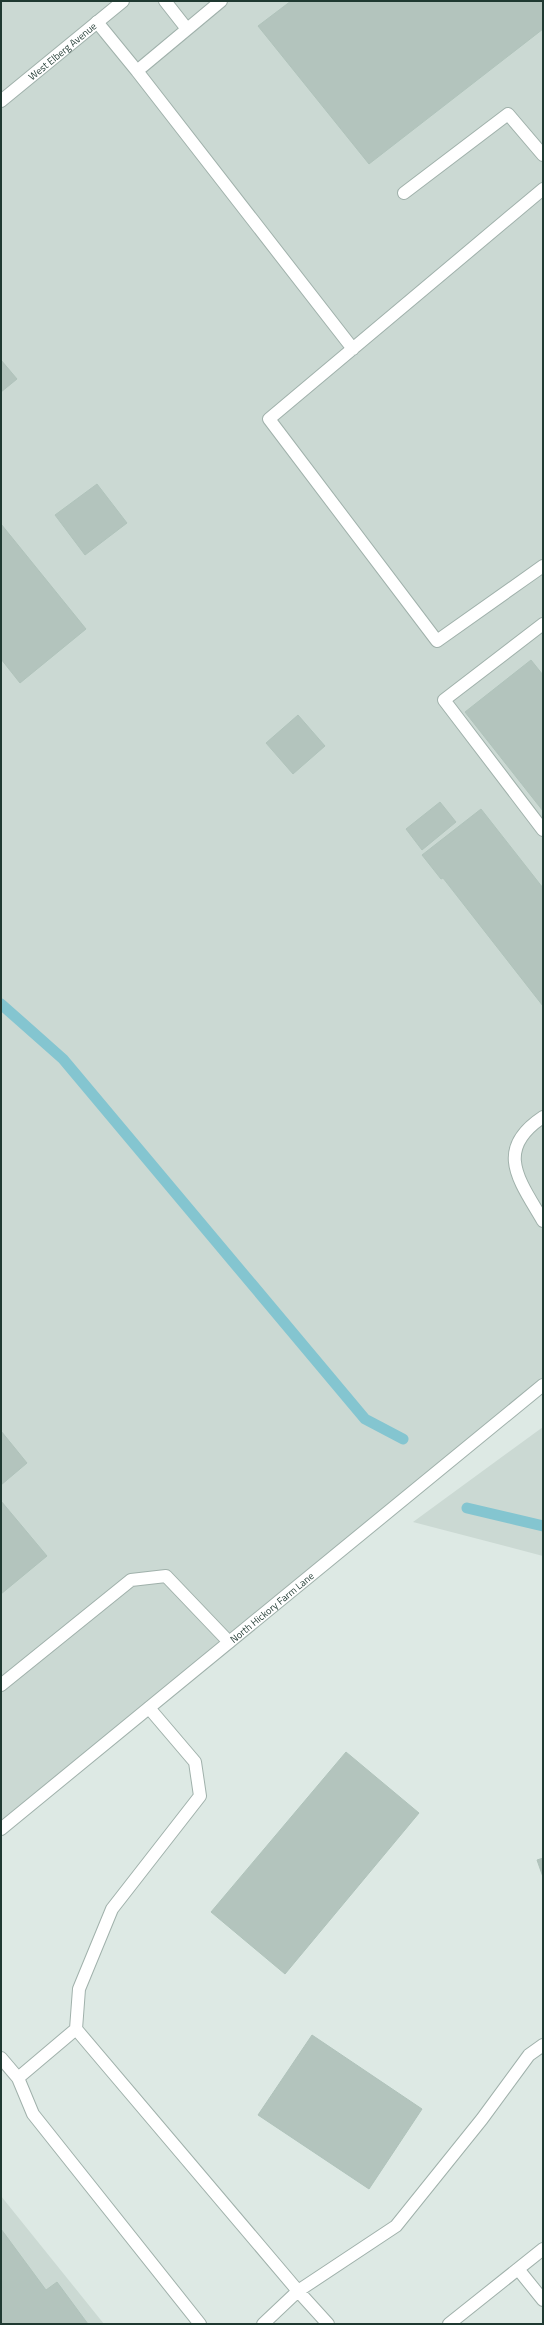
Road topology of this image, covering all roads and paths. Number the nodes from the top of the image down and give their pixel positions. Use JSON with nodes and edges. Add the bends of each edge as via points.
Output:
{"nodes":[{"id":1,"x":123,"y":1,"type":"edge"},
{"id":2,"x":165,"y":1,"type":"edge"},
{"id":3,"x":222,"y":1,"type":"edge"},
{"id":4,"x":97,"y":22,"type":"junction"},
{"id":5,"x":187,"y":29,"type":"junction"},
{"id":6,"x":137,"y":71,"type":"junction"},
{"id":7,"x":1,"y":101,"type":"edge"},
{"id":8,"x":543,"y":155,"type":"edge"},
{"id":9,"x":543,"y":189,"type":"edge"},
{"id":10,"x":404,"y":193,"type":"dead end"},
{"id":11,"x":353,"y":350,"type":"junction"},
{"id":12,"x":543,"y":566,"type":"edge"},
{"id":13,"x":543,"y":624,"type":"edge"},
{"id":14,"x":543,"y":830,"type":"edge"},
{"id":15,"x":543,"y":1117,"type":"edge"},
{"id":16,"x":543,"y":1221,"type":"edge"},
{"id":17,"x":543,"y":1385,"type":"edge"},
{"id":18,"x":229,"y":1642,"type":"junction"},
{"id":19,"x":1,"y":1685,"type":"edge"},
{"id":20,"x":149,"y":1708,"type":"junction"},
{"id":21,"x":1,"y":1829,"type":"edge"},
{"id":22,"x":76,"y":2029,"type":"junction"},
{"id":23,"x":543,"y":2045,"type":"edge"},
{"id":24,"x":1,"y":2058,"type":"edge"},
{"id":25,"x":18,"y":2078,"type":"junction"},
{"id":26,"x":543,"y":2249,"type":"edge"},
{"id":27,"x":518,"y":2269,"type":"junction"},
{"id":28,"x":298,"y":2291,"type":"junction"},
{"id":29,"x":543,"y":2300,"type":"edge"},
{"id":30,"x":200,"y":2324,"type":"edge"},
{"id":31,"x":263,"y":2324,"type":"edge"},
{"id":32,"x":328,"y":2324,"type":"edge"},
{"id":33,"x":449,"y":2324,"type":"edge"}],
"edges":[{"from":1,"to":4,"type":"street","name":"West Elberg Avenue"},
{"from":2,"to":5,"type":"street"},
{"from":3,"to":5,"type":"street"},
{"from":4,"to":6,"type":"street"},
{"from":4,"to":7,"type":"street","name":"West Elberg Avenue"},
{"from":5,"to":6,"type":"street"},
{"from":6,"to":11,"type":"street"},
{"from":8,"to":10,"type":"street","via":[[508,114]]},
{"from":9,"to":11,"type":"street"},
{"from":11,"to":12,"type":"street","via":[[269,419],[437,641]]},
{"from":13,"to":14,"type":"street","via":[[444,700]]},
{"from":15,"to":16,"type":"street","via":[[521,1134],[514,1161],[522,1183]]},
{"from":17,"to":18,"type":"street","name":"North Hickory Farm Lane"},
{"from":18,"to":19,"type":"street","via":[[166,1576],[130,1580]]},
{"from":18,"to":20,"type":"street","name":"North Hickory Farm Lane"},
{"from":20,"to":21,"type":"street","name":"North Hickory Farm Lane"},
{"from":20,"to":22,"type":"street","via":[[196,1762],[200,1796],[112,1909],[78,1989]]},
{"from":22,"to":25,"type":"street"},
{"from":22,"to":28,"type":"street"},
{"from":23,"to":28,"type":"street","via":[[529,2055],[482,2119],[396,2226]]},
{"from":24,"to":25,"type":"street"},
{"from":25,"to":30,"type":"street","via":[[33,2114]]},
{"from":26,"to":27,"type":"street"},
{"from":27,"to":29,"type":"street"},
{"from":27,"to":33,"type":"street"},
{"from":28,"to":31,"type":"street"},
{"from":28,"to":32,"type":"street"}]}
